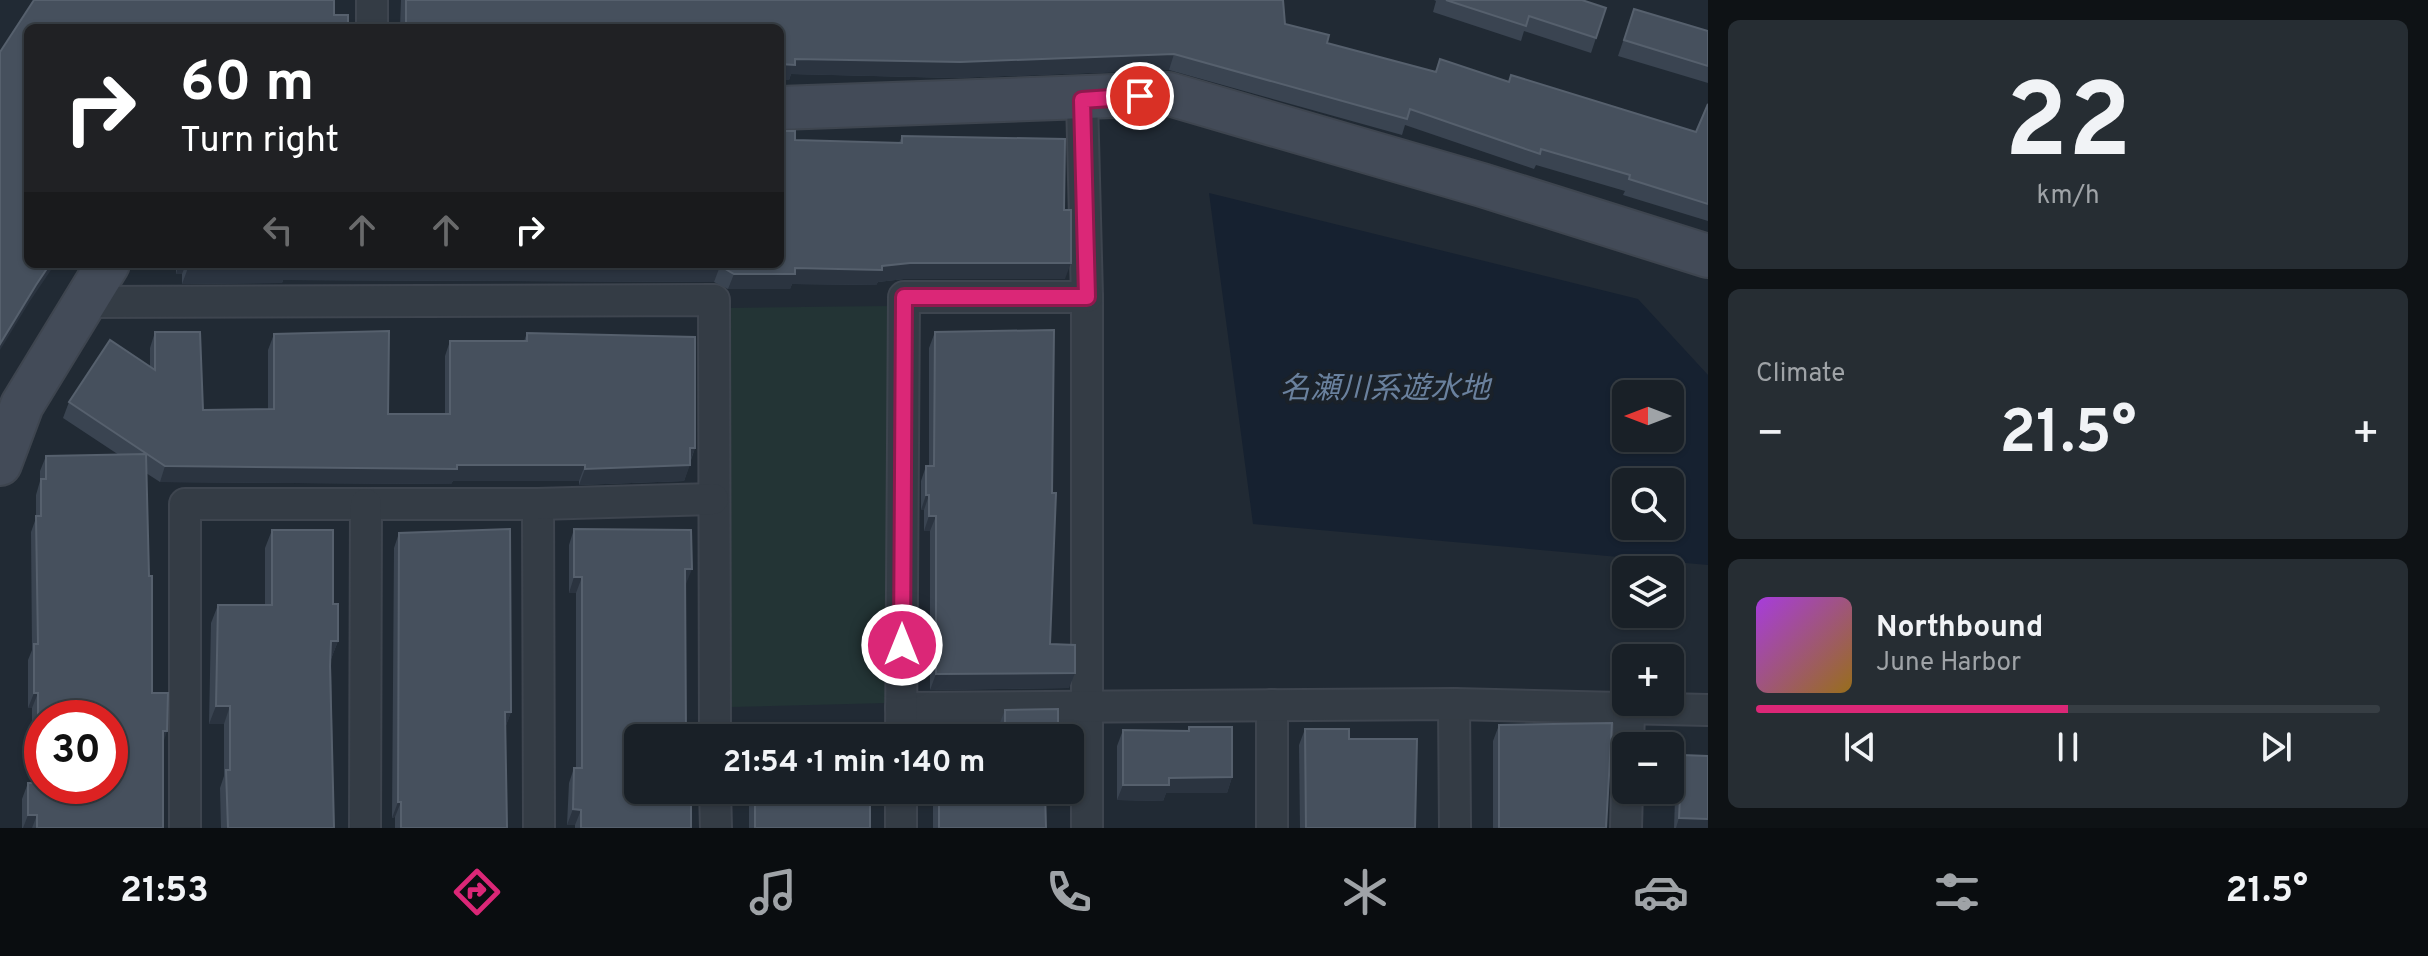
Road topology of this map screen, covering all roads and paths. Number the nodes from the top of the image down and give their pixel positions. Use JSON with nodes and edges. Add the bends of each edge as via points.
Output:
{"nodes":[{"id":1,"x":372,"y":0,"type":"edge"},
{"id":2,"x":372,"y":24,"type":"edge"},
{"id":3,"x":1082,"y":100,"type":"junction"},
{"id":4,"x":784,"y":108,"type":"edge"},
{"id":5,"x":1708,"y":256,"type":"edge"},
{"id":6,"x":105,"y":268,"type":"edge"},
{"id":7,"x":1087,"y":297,"type":"junction"},
{"id":8,"x":84,"y":302,"type":"junction"},
{"id":9,"x":0,"y":464,"type":"edge"},
{"id":10,"x":713,"y":499,"type":"junction"},
{"id":11,"x":366,"y":504,"type":"junction"},
{"id":12,"x":538,"y":504,"type":"junction"},
{"id":13,"x":1454,"y":704,"type":"junction"},
{"id":14,"x":1272,"y":705,"type":"junction"},
{"id":15,"x":1088,"y":706,"type":"junction"},
{"id":16,"x":901,"y":708,"type":"junction"},
{"id":17,"x":1612,"y":710,"type":"edge"},
{"id":18,"x":1684,"y":710,"type":"edge"},
{"id":19,"x":1708,"y":710,"type":"edge"},
{"id":20,"x":715,"y":724,"type":"edge"},
{"id":21,"x":901,"y":724,"type":"edge"},
{"id":22,"x":715,"y":804,"type":"edge"},
{"id":23,"x":901,"y":804,"type":"edge"},
{"id":24,"x":1627,"y":804,"type":"edge"},
{"id":25,"x":185,"y":828,"type":"edge"},
{"id":26,"x":365,"y":828,"type":"edge"},
{"id":27,"x":539,"y":828,"type":"edge"},
{"id":28,"x":716,"y":828,"type":"edge"},
{"id":29,"x":901,"y":828,"type":"edge"},
{"id":30,"x":1087,"y":828,"type":"edge"},
{"id":31,"x":1272,"y":828,"type":"edge"},
{"id":32,"x":1455,"y":828,"type":"edge"},
{"id":33,"x":1626,"y":828,"type":"edge"}],
"edges":[{"from":1,"to":2,"type":"street"},
{"from":3,"to":4,"type":"street"},
{"from":3,"to":5,"type":"street","via":[[1169,94]]},
{"from":3,"to":7,"type":"street"},
{"from":6,"to":8,"type":"street"},
{"from":7,"to":15,"type":"street"},
{"from":7,"to":16,"type":"street","via":[[904,297]]},
{"from":8,"to":9,"type":"street","via":[[22,405]]},
{"from":8,"to":10,"type":"street","via":[[714,300]]},
{"from":10,"to":12,"type":"street"},
{"from":10,"to":20,"type":"street"},
{"from":11,"to":12,"type":"street"},
{"from":11,"to":25,"type":"street","via":[[185,504]]},
{"from":11,"to":26,"type":"street"},
{"from":12,"to":27,"type":"street"},
{"from":13,"to":14,"type":"street"},
{"from":13,"to":17,"type":"street"},
{"from":13,"to":32,"type":"street"},
{"from":14,"to":15,"type":"street"},
{"from":14,"to":31,"type":"street"},
{"from":15,"to":16,"type":"street"},
{"from":15,"to":30,"type":"street"},
{"from":16,"to":21,"type":"street"},
{"from":18,"to":19,"type":"street"},
{"from":22,"to":28,"type":"street"},
{"from":23,"to":29,"type":"street"},
{"from":24,"to":33,"type":"street"}]}
